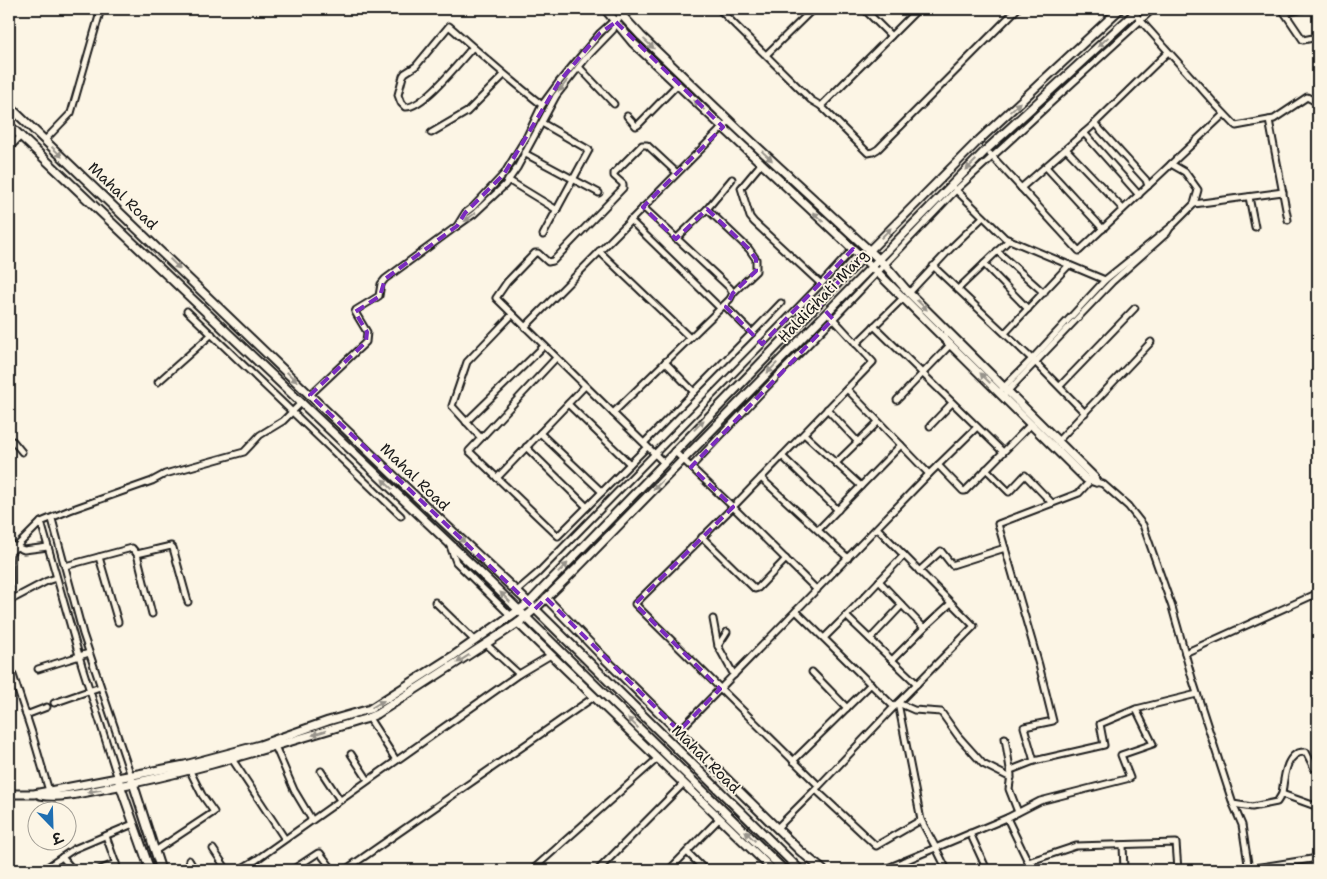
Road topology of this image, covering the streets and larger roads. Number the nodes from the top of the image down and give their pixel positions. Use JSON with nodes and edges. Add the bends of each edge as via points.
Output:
{"nodes":[{"id":1,"x":101,"y":9,"type":"edge"},
{"id":2,"x":605,"y":9,"type":"edge"},
{"id":3,"x":616,"y":9,"type":"edge"},
{"id":4,"x":719,"y":9,"type":"edge"},
{"id":5,"x":812,"y":9,"type":"edge"},
{"id":6,"x":864,"y":9,"type":"edge"},
{"id":7,"x":918,"y":9,"type":"edge"},
{"id":8,"x":1017,"y":9,"type":"edge"},
{"id":9,"x":1120,"y":9,"type":"edge"},
{"id":10,"x":1153,"y":9,"type":"edge"},
{"id":11,"x":1303,"y":9,"type":"edge"},
{"id":12,"x":1136,"y":11,"type":"edge"},
{"id":13,"x":1284,"y":11,"type":"edge"},
{"id":14,"x":621,"y":15,"type":"junction"},
{"id":15,"x":1140,"y":21,"type":"junction"},
{"id":16,"x":616,"y":22,"type":"junction"},
{"id":17,"x":891,"y":36,"type":"junction"},
{"id":18,"x":1318,"y":37,"type":"edge"},
{"id":19,"x":473,"y":47,"type":"junction"},
{"id":20,"x":1168,"y":52,"type":"junction"},
{"id":21,"x":766,"y":56,"type":"junction"},
{"id":22,"x":579,"y":67,"type":"junction"},
{"id":23,"x":504,"y":75,"type":"junction"},
{"id":24,"x":677,"y":85,"type":"junction"},
{"id":25,"x":1318,"y":103,"type":"edge"},
{"id":26,"x":614,"y":104,"type":"dead end"},
{"id":27,"x":542,"y":105,"type":"junction"},
{"id":28,"x":9,"y":106,"type":"edge"},
{"id":29,"x":822,"y":106,"type":"junction"},
{"id":30,"x":1224,"y":114,"type":"junction"},
{"id":31,"x":627,"y":116,"type":"dead end"},
{"id":32,"x":1269,"y":120,"type":"junction"},
{"id":33,"x":729,"y":121,"type":"junction"},
{"id":34,"x":542,"y":122,"type":"junction"},
{"id":35,"x":1095,"y":124,"type":"junction"},
{"id":36,"x":9,"y":125,"type":"edge"},
{"id":37,"x":722,"y":127,"type":"junction"},
{"id":38,"x":431,"y":133,"type":"dead end"},
{"id":39,"x":1084,"y":134,"type":"junction"},
{"id":40,"x":21,"y":136,"type":"junction"},
{"id":41,"x":45,"y":140,"type":"junction"},
{"id":42,"x":9,"y":148,"type":"edge"},
{"id":43,"x":1066,"y":149,"type":"junction"},
{"id":44,"x":524,"y":153,"type":"junction"},
{"id":45,"x":989,"y":153,"type":"junction"},
{"id":46,"x":762,"y":164,"type":"junction"},
{"id":47,"x":1171,"y":164,"type":"junction"},
{"id":48,"x":1046,"y":167,"type":"junction"},
{"id":49,"x":676,"y":172,"type":"junction"},
{"id":50,"x":732,"y":179,"type":"dead end"},
{"id":51,"x":508,"y":180,"type":"junction"},
{"id":52,"x":574,"y":180,"type":"junction"},
{"id":53,"x":792,"y":180,"type":"junction"},
{"id":54,"x":785,"y":186,"type":"junction"},
{"id":55,"x":1148,"y":186,"type":"junction"},
{"id":56,"x":954,"y":187,"type":"junction"},
{"id":57,"x":1021,"y":188,"type":"junction"},
{"id":58,"x":1283,"y":192,"type":"junction"},
{"id":59,"x":599,"y":193,"type":"dead end"},
{"id":60,"x":1139,"y":195,"type":"junction"},
{"id":61,"x":1249,"y":197,"type":"junction"},
{"id":62,"x":1194,"y":204,"type":"junction"},
{"id":63,"x":643,"y":207,"type":"junction"},
{"id":64,"x":707,"y":209,"type":"junction"},
{"id":65,"x":1123,"y":209,"type":"junction"},
{"id":66,"x":557,"y":210,"type":"junction"},
{"id":67,"x":983,"y":217,"type":"junction"},
{"id":68,"x":630,"y":220,"type":"junction"},
{"id":69,"x":1288,"y":220,"type":"dead end"},
{"id":70,"x":457,"y":226,"type":"junction"},
{"id":71,"x":1172,"y":226,"type":"junction"},
{"id":72,"x":1255,"y":227,"type":"dead end"},
{"id":73,"x":1103,"y":229,"type":"junction"},
{"id":74,"x":543,"y":235,"type":"dead end"},
{"id":75,"x":676,"y":238,"type":"junction"},
{"id":76,"x":1009,"y":240,"type":"junction"},
{"id":77,"x":853,"y":249,"type":"junction"},
{"id":78,"x":599,"y":251,"type":"junction"},
{"id":79,"x":869,"y":251,"type":"junction"},
{"id":80,"x":997,"y":251,"type":"junction"},
{"id":81,"x":862,"y":258,"type":"junction"},
{"id":82,"x":878,"y":259,"type":"junction"},
{"id":83,"x":984,"y":264,"type":"junction"},
{"id":84,"x":884,"y":265,"type":"junction"},
{"id":85,"x":871,"y":266,"type":"junction"},
{"id":86,"x":933,"y":266,"type":"junction"},
{"id":87,"x":1069,"y":266,"type":"junction"},
{"id":88,"x":877,"y":272,"type":"junction"},
{"id":89,"x":1105,"y":280,"type":"junction"},
{"id":90,"x":821,"y":284,"type":"junction"},
{"id":91,"x":958,"y":289,"type":"junction"},
{"id":92,"x":732,"y":293,"type":"junction"},
{"id":93,"x":1044,"y":293,"type":"junction"},
{"id":94,"x":906,"y":295,"type":"junction"},
{"id":95,"x":781,"y":303,"type":"dead end"},
{"id":96,"x":722,"y":306,"type":"junction"},
{"id":97,"x":1135,"y":308,"type":"dead end"},
{"id":98,"x":1028,"y":309,"type":"junction"},
{"id":99,"x":187,"y":311,"type":"dead end"},
{"id":100,"x":827,"y":312,"type":"junction"},
{"id":101,"x":512,"y":315,"type":"junction"},
{"id":102,"x":834,"y":319,"type":"junction"},
{"id":103,"x":874,"y":326,"type":"junction"},
{"id":104,"x":525,"y":327,"type":"junction"},
{"id":105,"x":752,"y":333,"type":"junction"},
{"id":106,"x":1005,"y":333,"type":"junction"},
{"id":107,"x":212,"y":334,"type":"junction"},
{"id":108,"x":690,"y":338,"type":"junction"},
{"id":109,"x":1151,"y":342,"type":"dead end"},
{"id":110,"x":856,"y":344,"type":"junction"},
{"id":111,"x":950,"y":344,"type":"junction"},
{"id":112,"x":544,"y":346,"type":"junction"},
{"id":113,"x":556,"y":358,"type":"junction"},
{"id":114,"x":1034,"y":361,"type":"junction"},
{"id":115,"x":665,"y":362,"type":"junction"},
{"id":116,"x":922,"y":374,"type":"junction"},
{"id":117,"x":158,"y":382,"type":"dead end"},
{"id":118,"x":585,"y":386,"type":"junction"},
{"id":119,"x":1060,"y":386,"type":"junction"},
{"id":120,"x":847,"y":389,"type":"junction"},
{"id":121,"x":1003,"y":391,"type":"junction"},
{"id":122,"x":694,"y":392,"type":"junction"},
{"id":123,"x":310,"y":395,"type":"junction"},
{"id":124,"x":897,"y":400,"type":"dead end"},
{"id":125,"x":301,"y":403,"type":"junction"},
{"id":126,"x":952,"y":403,"type":"junction"},
{"id":127,"x":568,"y":404,"type":"junction"},
{"id":128,"x":292,"y":410,"type":"junction"},
{"id":129,"x":827,"y":410,"type":"junction"},
{"id":130,"x":613,"y":413,"type":"junction"},
{"id":131,"x":1085,"y":413,"type":"junction"},
{"id":132,"x":466,"y":422,"type":"junction"},
{"id":133,"x":878,"y":422,"type":"junction"},
{"id":134,"x":1031,"y":424,"type":"junction"},
{"id":135,"x":930,"y":426,"type":"dead end"},
{"id":136,"x":977,"y":427,"type":"junction"},
{"id":137,"x":540,"y":433,"type":"junction"},
{"id":138,"x":804,"y":434,"type":"junction"},
{"id":139,"x":481,"y":438,"type":"junction"},
{"id":140,"x":9,"y":441,"type":"edge"},
{"id":141,"x":858,"y":442,"type":"junction"},
{"id":142,"x":1056,"y":444,"type":"junction"},
{"id":143,"x":645,"y":445,"type":"junction"},
{"id":144,"x":901,"y":445,"type":"junction"},
{"id":145,"x":526,"y":447,"type":"junction"},
{"id":146,"x":674,"y":451,"type":"junction"},
{"id":147,"x":22,"y":452,"type":"dead end"},
{"id":148,"x":1003,"y":452,"type":"junction"},
{"id":149,"x":655,"y":454,"type":"junction"},
{"id":150,"x":782,"y":456,"type":"junction"},
{"id":151,"x":683,"y":460,"type":"junction"},
{"id":152,"x":663,"y":462,"type":"junction"},
{"id":153,"x":836,"y":463,"type":"junction"},
{"id":154,"x":630,"y":464,"type":"junction"},
{"id":155,"x":938,"y":465,"type":"junction"},
{"id":156,"x":691,"y":467,"type":"junction"},
{"id":157,"x":986,"y":469,"type":"junction"},
{"id":158,"x":929,"y":474,"type":"junction"},
{"id":159,"x":497,"y":478,"type":"junction"},
{"id":160,"x":761,"y":478,"type":"junction"},
{"id":161,"x":1093,"y":482,"type":"junction"},
{"id":162,"x":861,"y":486,"type":"junction"},
{"id":163,"x":602,"y":492,"type":"junction"},
{"id":164,"x":1052,"y":503,"type":"junction"},
{"id":165,"x":587,"y":507,"type":"junction"},
{"id":166,"x":733,"y":507,"type":"junction"},
{"id":167,"x":838,"y":510,"type":"junction"},
{"id":168,"x":401,"y":516,"type":"dead end"},
{"id":169,"x":52,"y":519,"type":"junction"},
{"id":170,"x":42,"y":522,"type":"junction"},
{"id":171,"x":877,"y":528,"type":"junction"},
{"id":172,"x":818,"y":530,"type":"junction"},
{"id":173,"x":702,"y":536,"type":"junction"},
{"id":174,"x":9,"y":544,"type":"edge"},
{"id":175,"x":450,"y":544,"type":"junction"},
{"id":176,"x":17,"y":547,"type":"junction"},
{"id":177,"x":48,"y":547,"type":"junction"},
{"id":178,"x":1005,"y":548,"type":"junction"},
{"id":179,"x":10,"y":554,"type":"edge"},
{"id":180,"x":137,"y":554,"type":"junction"},
{"id":181,"x":904,"y":555,"type":"junction"},
{"id":182,"x":99,"y":557,"type":"junction"},
{"id":183,"x":848,"y":558,"type":"junction"},
{"id":184,"x":786,"y":559,"type":"junction"},
{"id":185,"x":65,"y":566,"type":"junction"},
{"id":186,"x":919,"y":570,"type":"junction"},
{"id":187,"x":56,"y":578,"type":"junction"},
{"id":188,"x":879,"y":581,"type":"junction"},
{"id":189,"x":817,"y":590,"type":"junction"},
{"id":190,"x":517,"y":591,"type":"junction"},
{"id":191,"x":1318,"y":593,"type":"edge"},
{"id":192,"x":546,"y":598,"type":"junction"},
{"id":193,"x":10,"y":601,"type":"edge"},
{"id":194,"x":188,"y":602,"type":"dead end"},
{"id":195,"x":435,"y":602,"type":"dead end"},
{"id":196,"x":529,"y":603,"type":"junction"},
{"id":197,"x":951,"y":603,"type":"junction"},
{"id":198,"x":902,"y":605,"type":"junction"},
{"id":199,"x":535,"y":609,"type":"junction"},
{"id":200,"x":520,"y":610,"type":"junction"},
{"id":201,"x":796,"y":611,"type":"junction"},
{"id":202,"x":152,"y":614,"type":"dead end"},
{"id":203,"x":511,"y":616,"type":"junction"},
{"id":204,"x":846,"y":616,"type":"junction"},
{"id":205,"x":9,"y":617,"type":"edge"},
{"id":206,"x":526,"y":617,"type":"junction"},
{"id":207,"x":713,"y":619,"type":"dead end"},
{"id":208,"x":118,"y":622,"type":"dead end"},
{"id":209,"x":518,"y":623,"type":"junction"},
{"id":210,"x":924,"y":628,"type":"junction"},
{"id":211,"x":727,"y":632,"type":"dead end"},
{"id":212,"x":824,"y":638,"type":"junction"},
{"id":213,"x":870,"y":639,"type":"junction"},
{"id":214,"x":475,"y":641,"type":"junction"},
{"id":215,"x":486,"y":644,"type":"junction"},
{"id":216,"x":718,"y":646,"type":"junction"},
{"id":217,"x":90,"y":653,"type":"junction"},
{"id":218,"x":1185,"y":654,"type":"junction"},
{"id":219,"x":551,"y":655,"type":"junction"},
{"id":220,"x":79,"y":656,"type":"junction"},
{"id":221,"x":892,"y":660,"type":"junction"},
{"id":222,"x":9,"y":663,"type":"edge"},
{"id":223,"x":38,"y":669,"type":"dead end"},
{"id":224,"x":812,"y":672,"type":"dead end"},
{"id":225,"x":519,"y":674,"type":"junction"},
{"id":226,"x":734,"y":676,"type":"junction"},
{"id":227,"x":871,"y":684,"type":"junction"},
{"id":228,"x":917,"y":684,"type":"junction"},
{"id":229,"x":100,"y":687,"type":"junction"},
{"id":230,"x":720,"y":689,"type":"junction"},
{"id":231,"x":90,"y":691,"type":"junction"},
{"id":232,"x":1197,"y":694,"type":"junction"},
{"id":233,"x":594,"y":697,"type":"junction"},
{"id":234,"x":54,"y":703,"type":"dead end"},
{"id":235,"x":896,"y":705,"type":"junction"},
{"id":236,"x":48,"y":707,"type":"dead end"},
{"id":237,"x":847,"y":708,"type":"junction"},
{"id":238,"x":1136,"y":709,"type":"junction"},
{"id":239,"x":26,"y":715,"type":"junction"},
{"id":240,"x":368,"y":718,"type":"junction"},
{"id":241,"x":679,"y":731,"type":"junction"},
{"id":242,"x":1006,"y":738,"type":"dead end"},
{"id":243,"x":275,"y":746,"type":"junction"},
{"id":244,"x":351,"y":754,"type":"dead end"},
{"id":245,"x":232,"y":759,"type":"junction"},
{"id":246,"x":657,"y":759,"type":"junction"},
{"id":247,"x":396,"y":760,"type":"junction"},
{"id":248,"x":794,"y":761,"type":"junction"},
{"id":249,"x":1034,"y":761,"type":"junction"},
{"id":250,"x":1011,"y":770,"type":"junction"},
{"id":251,"x":1318,"y":770,"type":"edge"},
{"id":252,"x":190,"y":771,"type":"junction"},
{"id":253,"x":321,"y":771,"type":"dead end"},
{"id":254,"x":1011,"y":778,"type":"junction"},
{"id":255,"x":132,"y":780,"type":"junction"},
{"id":256,"x":368,"y":780,"type":"junction"},
{"id":257,"x":119,"y":783,"type":"junction"},
{"id":258,"x":683,"y":784,"type":"junction"},
{"id":259,"x":817,"y":788,"type":"junction"},
{"id":260,"x":48,"y":793,"type":"junction"},
{"id":261,"x":9,"y":794,"type":"edge"},
{"id":262,"x":1282,"y":794,"type":"junction"},
{"id":263,"x":340,"y":800,"type":"junction"},
{"id":264,"x":1233,"y":804,"type":"junction"},
{"id":265,"x":1318,"y":807,"type":"edge"},
{"id":266,"x":1018,"y":812,"type":"junction"},
{"id":267,"x":1007,"y":818,"type":"junction"},
{"id":268,"x":719,"y":819,"type":"junction"},
{"id":269,"x":312,"y":820,"type":"junction"},
{"id":270,"x":921,"y":820,"type":"junction"},
{"id":271,"x":146,"y":823,"type":"junction"},
{"id":272,"x":134,"y":826,"type":"junction"},
{"id":273,"x":776,"y":828,"type":"junction"},
{"id":274,"x":970,"y":833,"type":"junction"},
{"id":275,"x":106,"y":836,"type":"junction"},
{"id":276,"x":285,"y":839,"type":"junction"},
{"id":277,"x":1123,"y":845,"type":"junction"},
{"id":278,"x":936,"y":848,"type":"junction"},
{"id":279,"x":213,"y":849,"type":"dead end"},
{"id":280,"x":155,"y":851,"type":"junction"},
{"id":281,"x":687,"y":852,"type":"junction"},
{"id":282,"x":62,"y":857,"type":"junction"},
{"id":283,"x":1318,"y":858,"type":"edge"},
{"id":284,"x":189,"y":860,"type":"dead end"},
{"id":285,"x":904,"y":861,"type":"junction"},
{"id":286,"x":1028,"y":862,"type":"junction"},
{"id":287,"x":116,"y":863,"type":"junction"},
{"id":288,"x":332,"y":868,"type":"edge"},
{"id":289,"x":42,"y":870,"type":"edge"},
{"id":290,"x":73,"y":870,"type":"edge"},
{"id":291,"x":100,"y":870,"type":"edge"},
{"id":292,"x":118,"y":870,"type":"edge"},
{"id":293,"x":150,"y":870,"type":"edge"},
{"id":294,"x":161,"y":870,"type":"edge"},
{"id":295,"x":196,"y":870,"type":"edge"},
{"id":296,"x":227,"y":870,"type":"edge"},
{"id":297,"x":239,"y":870,"type":"edge"},
{"id":298,"x":292,"y":870,"type":"edge"},
{"id":299,"x":325,"y":870,"type":"edge"},
{"id":300,"x":345,"y":870,"type":"edge"},
{"id":301,"x":532,"y":870,"type":"edge"},
{"id":302,"x":598,"y":870,"type":"edge"},
{"id":303,"x":669,"y":870,"type":"edge"},
{"id":304,"x":705,"y":870,"type":"edge"},
{"id":305,"x":772,"y":870,"type":"edge"},
{"id":306,"x":784,"y":870,"type":"edge"},
{"id":307,"x":800,"y":870,"type":"edge"},
{"id":308,"x":823,"y":870,"type":"edge"},
{"id":309,"x":883,"y":870,"type":"edge"},
{"id":310,"x":908,"y":870,"type":"edge"},
{"id":311,"x":947,"y":870,"type":"edge"},
{"id":312,"x":988,"y":870,"type":"edge"},
{"id":313,"x":1032,"y":870,"type":"edge"},
{"id":314,"x":1124,"y":870,"type":"edge"},
{"id":315,"x":1178,"y":870,"type":"edge"},
{"id":316,"x":1246,"y":870,"type":"edge"}],
"edges":[{"from":1,"to":41,"type":"street","via":[[71,113]]},
{"from":2,"to":16,"type":"street"},
{"from":3,"to":14,"type":"street"},
{"from":4,"to":21,"type":"street"},
{"from":5,"to":21,"type":"street"},
{"from":6,"to":17,"type":"street"},
{"from":7,"to":17,"type":"street"},
{"from":8,"to":29,"type":"street","via":[[873,152],[864,151]]},
{"from":79,"to":9,"type":"street","name":"HaldiGhati Marg","one_way":true,"via":[[977,142]]},
{"from":10,"to":15,"type":"street"},
{"from":11,"to":13,"type":"street"},
{"from":12,"to":15,"type":"street"},
{"from":12,"to":45,"type":"street","name":"HaldiGhati Marg","one_way":true},
{"from":13,"to":18,"type":"street","via":[[1303,40]]},
{"from":14,"to":16,"type":"street"},
{"from":14,"to":33,"type":"street","one_way":true},
{"from":15,"to":20,"type":"street"},
{"from":15,"to":45,"type":"street"},
{"from":16,"to":22,"type":"street","via":[[613,30]]},
{"from":16,"to":24,"type":"street"},
{"from":16,"to":27,"type":"street","via":[[611,22],[600,33]]},
{"from":17,"to":29,"type":"street"},
{"from":19,"to":19,"type":"street","via":[[449,26],[416,66],[405,73],[398,90],[401,103],[410,107],[431,93]]},
{"from":19,"to":23,"type":"street"},
{"from":20,"to":30,"type":"street"},
{"from":20,"to":35,"type":"street"},
{"from":21,"to":29,"type":"street","via":[[811,100]]},
{"from":22,"to":26,"type":"street"},
{"from":22,"to":34,"type":"street","one_way":true,"via":[[556,96]]},
{"from":23,"to":27,"type":"street"},
{"from":23,"to":38,"type":"street","via":[[467,112]]},
{"from":24,"to":31,"type":"street","via":[[638,125]]},
{"from":37,"to":24,"type":"street","one_way":true},
{"from":25,"to":32,"type":"street","via":[[1307,97]]},
{"from":27,"to":70,"type":"street","via":[[504,174],[465,213]]},
{"from":28,"to":41,"type":"street","name":"Mahal Road"},
{"from":30,"to":32,"type":"street","via":[[1236,126]]},
{"from":30,"to":47,"type":"street"},
{"from":32,"to":58,"type":"street"},
{"from":33,"to":37,"type":"street"},
{"from":33,"to":53,"type":"street","one_way":true},
{"from":34,"to":44,"type":"street"},
{"from":34,"to":52,"type":"street","via":[[589,150]]},
{"from":35,"to":39,"type":"street"},
{"from":35,"to":55,"type":"street"},
{"from":36,"to":40,"type":"street","name":"Mahal Road"},
{"from":37,"to":46,"type":"street"},
{"from":37,"to":49,"type":"street"},
{"from":39,"to":43,"type":"street"},
{"from":39,"to":60,"type":"street"},
{"from":40,"to":42,"type":"street"},
{"from":40,"to":125,"type":"street","name":"Mahal Road"},
{"from":41,"to":123,"type":"street","name":"Mahal Road","one_way":true},
{"from":43,"to":48,"type":"street"},
{"from":43,"to":65,"type":"street"},
{"from":44,"to":51,"type":"street"},
{"from":44,"to":52,"type":"street"},
{"from":45,"to":56,"type":"street","name":"HaldiGhati Marg"},
{"from":45,"to":57,"type":"street"},
{"from":46,"to":54,"type":"street"},
{"from":46,"to":90,"type":"street","via":[[741,188],[750,217]]},
{"from":47,"to":55,"type":"street"},
{"from":47,"to":62,"type":"street","via":[[1185,172],[1198,190]]},
{"from":48,"to":57,"type":"street"},
{"from":48,"to":73,"type":"street"},
{"from":49,"to":63,"type":"street"},
{"from":49,"to":101,"type":"street","via":[[647,145],[642,145],[614,173],[623,188],[553,260],[548,262],[535,253],[507,282],[496,298]]},
{"from":50,"to":64,"type":"street"},
{"from":51,"to":66,"type":"street"},
{"from":51,"to":70,"type":"street","one_way":true},
{"from":52,"to":59,"type":"street"},
{"from":52,"to":66,"type":"street"},
{"from":53,"to":54,"type":"street"},
{"from":53,"to":79,"type":"street"},
{"from":77,"to":54,"type":"street","one_way":true},
{"from":55,"to":60,"type":"street"},
{"from":56,"to":67,"type":"street"},
{"from":56,"to":82,"type":"street","name":"HaldiGhati Marg"},
{"from":56,"to":84,"type":"street"},
{"from":57,"to":73,"type":"street","via":[[1079,251]]},
{"from":58,"to":61,"type":"street"},
{"from":58,"to":69,"type":"street"},
{"from":60,"to":65,"type":"street"},
{"from":61,"to":62,"type":"street"},
{"from":61,"to":72,"type":"street"},
{"from":62,"to":71,"type":"street"},
{"from":63,"to":68,"type":"street"},
{"from":63,"to":75,"type":"street"},
{"from":64,"to":75,"type":"street"},
{"from":64,"to":92,"type":"street","via":[[756,259],[756,271]]},
{"from":65,"to":73,"type":"street"},
{"from":66,"to":74,"type":"street"},
{"from":67,"to":76,"type":"street"},
{"from":67,"to":86,"type":"street"},
{"from":68,"to":78,"type":"street"},
{"from":68,"to":96,"type":"street"},
{"from":70,"to":123,"type":"street","via":[[385,278],[379,296],[356,310],[367,332],[366,342]]},
{"from":71,"to":89,"type":"street"},
{"from":71,"to":114,"type":"street"},
{"from":75,"to":92,"type":"street"},
{"from":76,"to":80,"type":"street"},
{"from":76,"to":87,"type":"street"},
{"from":77,"to":81,"type":"street"},
{"from":77,"to":90,"type":"street"},
{"from":78,"to":104,"type":"street"},
{"from":78,"to":108,"type":"street"},
{"from":79,"to":81,"type":"street","name":"HaldiGhati Marg"},
{"from":79,"to":82,"type":"street"},
{"from":80,"to":83,"type":"street"},
{"from":80,"to":93,"type":"street"},
{"from":81,"to":85,"type":"street"},
{"from":146,"to":81,"type":"street","name":"HaldiGhati Marg","one_way":true},
{"from":82,"to":84,"type":"street"},
{"from":82,"to":85,"type":"street","name":"HaldiGhati Marg"},
{"from":83,"to":91,"type":"street"},
{"from":83,"to":98,"type":"street"},
{"from":84,"to":88,"type":"street"},
{"from":84,"to":94,"type":"street"},
{"from":85,"to":88,"type":"street"},
{"from":85,"to":100,"type":"street","name":"HaldiGhati Marg"},
{"from":86,"to":91,"type":"street"},
{"from":86,"to":94,"type":"street"},
{"from":87,"to":89,"type":"street"},
{"from":87,"to":93,"type":"street"},
{"from":88,"to":94,"type":"street"},
{"from":88,"to":102,"type":"street"},
{"from":89,"to":114,"type":"street"},
{"from":90,"to":149,"type":"street"},
{"from":91,"to":106,"type":"street"},
{"from":92,"to":96,"type":"street"},
{"from":93,"to":98,"type":"street"},
{"from":94,"to":103,"type":"street"},
{"from":94,"to":111,"type":"street"},
{"from":94,"to":121,"type":"street","one_way":true},
{"from":95,"to":105,"type":"street"},
{"from":96,"to":105,"type":"street"},
{"from":96,"to":108,"type":"street"},
{"from":97,"to":119,"type":"street"},
{"from":98,"to":106,"type":"street"},
{"from":99,"to":107,"type":"street"},
{"from":100,"to":102,"type":"street"},
{"from":100,"to":151,"type":"street","name":"HaldiGhati Marg","one_way":true},
{"from":101,"to":104,"type":"street"},
{"from":101,"to":132,"type":"street","via":[[467,362],[452,406]]},
{"from":102,"to":110,"type":"street"},
{"from":102,"to":156,"type":"street"},
{"from":103,"to":110,"type":"street"},
{"from":103,"to":116,"type":"street"},
{"from":104,"to":112,"type":"street"},
{"from":105,"to":122,"type":"street"},
{"from":106,"to":114,"type":"street"},
{"from":107,"to":117,"type":"street"},
{"from":107,"to":128,"type":"street"},
{"from":108,"to":115,"type":"street"},
{"from":109,"to":131,"type":"street"},
{"from":110,"to":120,"type":"street","via":[[874,362]]},
{"from":111,"to":116,"type":"street"},
{"from":121,"to":111,"type":"street","one_way":true},
{"from":112,"to":113,"type":"street"},
{"from":112,"to":132,"type":"street"},
{"from":113,"to":118,"type":"street"},
{"from":113,"to":139,"type":"street"},
{"from":114,"to":119,"type":"street"},
{"from":114,"to":121,"type":"street"},
{"from":115,"to":122,"type":"street"},
{"from":115,"to":130,"type":"street"},
{"from":116,"to":124,"type":"street"},
{"from":116,"to":126,"type":"street"},
{"from":118,"to":127,"type":"street"},
{"from":118,"to":130,"type":"street"},
{"from":119,"to":131,"type":"street"},
{"from":120,"to":129,"type":"street"},
{"from":120,"to":133,"type":"street"},
{"from":121,"to":134,"type":"street"},
{"from":121,"to":142,"type":"street"},
{"from":122,"to":143,"type":"street"},
{"from":123,"to":190,"type":"street","name":"Mahal Road","one_way":true},
{"from":125,"to":128,"type":"street"},
{"from":175,"to":125,"type":"street","name":"Mahal Road","one_way":true},
{"from":126,"to":135,"type":"street"},
{"from":126,"to":136,"type":"street"},
{"from":127,"to":137,"type":"street"},
{"from":127,"to":154,"type":"street"},
{"from":128,"to":168,"type":"street"},
{"from":128,"to":169,"type":"street","via":[[244,452],[165,474]]},
{"from":129,"to":138,"type":"street"},
{"from":129,"to":141,"type":"street"},
{"from":130,"to":143,"type":"street"},
{"from":131,"to":142,"type":"street"},
{"from":132,"to":139,"type":"street"},
{"from":133,"to":141,"type":"street"},
{"from":133,"to":144,"type":"street"},
{"from":134,"to":142,"type":"street"},
{"from":134,"to":148,"type":"street"},
{"from":136,"to":148,"type":"street"},
{"from":136,"to":155,"type":"street"},
{"from":137,"to":145,"type":"street"},
{"from":137,"to":163,"type":"street"},
{"from":138,"to":150,"type":"street"},
{"from":138,"to":153,"type":"street"},
{"from":139,"to":159,"type":"street","via":[[469,451]]},
{"from":140,"to":147,"type":"street","via":[[13,441]]},
{"from":141,"to":153,"type":"street"},
{"from":142,"to":161,"type":"street","via":[[1094,477]]},
{"from":143,"to":149,"type":"street"},
{"from":143,"to":154,"type":"street"},
{"from":144,"to":158,"type":"street"},
{"from":144,"to":162,"type":"street"},
{"from":145,"to":159,"type":"street"},
{"from":145,"to":165,"type":"street"},
{"from":146,"to":151,"type":"street"},
{"from":146,"to":152,"type":"street","name":"HaldiGhati Marg"},
{"from":148,"to":157,"type":"street"},
{"from":149,"to":152,"type":"street"},
{"from":149,"to":190,"type":"street"},
{"from":150,"to":160,"type":"street"},
{"from":150,"to":167,"type":"street"},
{"from":151,"to":156,"type":"street"},
{"from":151,"to":192,"type":"street","name":"HaldiGhati Marg","one_way":true},
{"from":196,"to":152,"type":"street","name":"HaldiGhati Marg","one_way":true},
{"from":153,"to":162,"type":"street"},
{"from":154,"to":163,"type":"street"},
{"from":155,"to":157,"type":"street","via":[[963,491]]},
{"from":155,"to":158,"type":"street"},
{"from":156,"to":166,"type":"street"},
{"from":157,"to":164,"type":"street","via":[[1009,492],[1025,475]]},
{"from":158,"to":171,"type":"street"},
{"from":159,"to":165,"type":"street","via":[[558,536]]},
{"from":160,"to":166,"type":"street"},
{"from":160,"to":172,"type":"street"},
{"from":161,"to":164,"type":"street","via":[[1079,492]]},
{"from":161,"to":218,"type":"street","via":[[1103,484],[1128,506],[1143,525]]},
{"from":162,"to":167,"type":"street"},
{"from":163,"to":165,"type":"street"},
{"from":164,"to":178,"type":"street","via":[[998,524]]},
{"from":166,"to":173,"type":"street"},
{"from":166,"to":184,"type":"street"},
{"from":167,"to":172,"type":"street"},
{"from":169,"to":170,"type":"street"},
{"from":169,"to":185,"type":"street"},
{"from":170,"to":176,"type":"street"},
{"from":170,"to":177,"type":"street"},
{"from":171,"to":181,"type":"street"},
{"from":171,"to":183,"type":"street"},
{"from":172,"to":183,"type":"street"},
{"from":173,"to":184,"type":"street","via":[[755,589]]},
{"from":173,"to":230,"type":"street","via":[[635,604]]},
{"from":174,"to":176,"type":"street"},
{"from":200,"to":175,"type":"street","name":"Mahal Road","one_way":true},
{"from":175,"to":203,"type":"street","via":[[456,562]]},
{"from":176,"to":177,"type":"street","via":[[24,550]]},
{"from":176,"to":179,"type":"street"},
{"from":177,"to":187,"type":"street"},
{"from":178,"to":186,"type":"street","via":[[952,565],[941,551]]},
{"from":178,"to":249,"type":"street","via":[[1054,721],[1024,727]]},
{"from":179,"to":193,"type":"street"},
{"from":180,"to":182,"type":"street","via":[[132,548]]},
{"from":180,"to":194,"type":"street","via":[[171,546]]},
{"from":180,"to":202,"type":"street"},
{"from":181,"to":186,"type":"street"},
{"from":181,"to":188,"type":"street"},
{"from":182,"to":185,"type":"street"},
{"from":182,"to":208,"type":"street"},
{"from":183,"to":189,"type":"street"},
{"from":184,"to":189,"type":"street"},
{"from":185,"to":217,"type":"street"},
{"from":186,"to":197,"type":"street"},
{"from":187,"to":193,"type":"street"},
{"from":187,"to":220,"type":"street"},
{"from":188,"to":198,"type":"street"},
{"from":188,"to":204,"type":"street"},
{"from":189,"to":201,"type":"street"},
{"from":190,"to":196,"type":"street","name":"Mahal Road"},
{"from":191,"to":218,"type":"street"},
{"from":192,"to":199,"type":"street","name":"HaldiGhati Marg"},
{"from":192,"to":241,"type":"street"},
{"from":193,"to":205,"type":"street"},
{"from":195,"to":214,"type":"street"},
{"from":196,"to":199,"type":"street","name":"Mahal Road"},
{"from":196,"to":200,"type":"street","name":"HaldiGhati Marg"},
{"from":197,"to":210,"type":"street"},
{"from":197,"to":228,"type":"street","via":[[974,626]]},
{"from":198,"to":210,"type":"street"},
{"from":198,"to":213,"type":"street"},
{"from":199,"to":206,"type":"street","name":"HaldiGhati Marg"},
{"from":199,"to":307,"type":"street","name":"Mahal Road"},
{"from":200,"to":203,"type":"street","name":"HaldiGhati Marg"},
{"from":200,"to":206,"type":"street","name":"Mahal Road"},
{"from":201,"to":212,"type":"street"},
{"from":201,"to":226,"type":"street"},
{"from":203,"to":214,"type":"street","name":"HaldiGhati Marg"},
{"from":204,"to":212,"type":"street"},
{"from":204,"to":213,"type":"street"},
{"from":206,"to":209,"type":"street","name":"HaldiGhati Marg"},
{"from":306,"to":206,"type":"street","name":"Mahal Road","one_way":true},
{"from":207,"to":216,"type":"street"},
{"from":209,"to":215,"type":"street","name":"HaldiGhati Marg"},
{"from":209,"to":219,"type":"street"},
{"from":210,"to":221,"type":"street"},
{"from":211,"to":216,"type":"street"},
{"from":212,"to":227,"type":"street"},
{"from":213,"to":221,"type":"street"},
{"from":255,"to":214,"type":"street","name":"HaldiGhati Marg","one_way":true,"via":[[260,746],[370,709]]},
{"from":215,"to":225,"type":"street"},
{"from":215,"to":240,"type":"street","name":"HaldiGhati Marg","one_way":true},
{"from":216,"to":226,"type":"street"},
{"from":217,"to":220,"type":"street"},
{"from":217,"to":229,"type":"street"},
{"from":218,"to":232,"type":"street"},
{"from":219,"to":225,"type":"street"},
{"from":219,"to":233,"type":"street"},
{"from":220,"to":223,"type":"street"},
{"from":220,"to":231,"type":"street"},
{"from":221,"to":228,"type":"street"},
{"from":222,"to":239,"type":"street"},
{"from":224,"to":237,"type":"street"},
{"from":225,"to":247,"type":"street"},
{"from":226,"to":230,"type":"street"},
{"from":227,"to":235,"type":"street"},
{"from":227,"to":237,"type":"street"},
{"from":228,"to":235,"type":"street"},
{"from":229,"to":231,"type":"street"},
{"from":229,"to":255,"type":"street"},
{"from":230,"to":241,"type":"street"},
{"from":230,"to":248,"type":"street"},
{"from":231,"to":234,"type":"street"},
{"from":231,"to":257,"type":"street"},
{"from":232,"to":238,"type":"street"},
{"from":232,"to":264,"type":"street"},
{"from":233,"to":246,"type":"street"},
{"from":233,"to":300,"type":"street"},
{"from":235,"to":254,"type":"street","via":[[942,712],[983,764]]},
{"from":235,"to":259,"type":"street"},
{"from":235,"to":270,"type":"street"},
{"from":236,"to":239,"type":"street"},
{"from":237,"to":248,"type":"street"},
{"from":238,"to":249,"type":"street","via":[[1100,724],[1104,745]]},
{"from":238,"to":266,"type":"street","via":[[1153,744],[1121,756],[1130,778],[1040,800]]},
{"from":239,"to":260,"type":"street"},
{"from":240,"to":243,"type":"street","name":"HaldiGhati Marg","one_way":true},
{"from":240,"to":247,"type":"street"},
{"from":241,"to":273,"type":"street"},
{"from":242,"to":250,"type":"street"},
{"from":243,"to":245,"type":"street","name":"HaldiGhati Marg"},
{"from":243,"to":269,"type":"street","via":[[294,790]]},
{"from":244,"to":256,"type":"street"},
{"from":245,"to":252,"type":"street","name":"HaldiGhati Marg"},
{"from":245,"to":276,"type":"street"},
{"from":246,"to":258,"type":"street"},
{"from":246,"to":301,"type":"street"},
{"from":247,"to":256,"type":"street"},
{"from":248,"to":259,"type":"street"},
{"from":249,"to":250,"type":"street"},
{"from":250,"to":254,"type":"street"},
{"from":251,"to":262,"type":"street","via":[[1306,752],[1295,754],[1286,766]]},
{"from":252,"to":255,"type":"street","name":"HaldiGhati Marg"},
{"from":252,"to":280,"type":"street","via":[[214,812]]},
{"from":253,"to":263,"type":"street"},
{"from":254,"to":266,"type":"street","via":[[1009,789]]},
{"from":255,"to":257,"type":"street"},
{"from":255,"to":271,"type":"street"},
{"from":256,"to":263,"type":"street"},
{"from":257,"to":260,"type":"street","via":[[81,793]]},
{"from":257,"to":272,"type":"street"},
{"from":258,"to":268,"type":"street"},
{"from":258,"to":302,"type":"street"},
{"from":259,"to":270,"type":"street","via":[[876,846]]},
{"from":259,"to":273,"type":"street"},
{"from":260,"to":261,"type":"street"},
{"from":262,"to":264,"type":"street","via":[[1276,802],[1260,806]]},
{"from":262,"to":265,"type":"street"},
{"from":263,"to":269,"type":"street"},
{"from":264,"to":316,"type":"street","via":[[1242,825]]},
{"from":266,"to":267,"type":"street"},
{"from":267,"to":274,"type":"street"},
{"from":267,"to":286,"type":"street"},
{"from":268,"to":281,"type":"street"},
{"from":268,"to":305,"type":"street"},
{"from":269,"to":276,"type":"street"},
{"from":270,"to":278,"type":"street"},
{"from":271,"to":272,"type":"street"},
{"from":271,"to":280,"type":"street"},
{"from":272,"to":275,"type":"street"},
{"from":272,"to":293,"type":"street"},
{"from":273,"to":308,"type":"street"},
{"from":274,"to":278,"type":"street"},
{"from":274,"to":312,"type":"street"},
{"from":275,"to":282,"type":"street"},
{"from":275,"to":287,"type":"street"},
{"from":276,"to":297,"type":"street"},
{"from":277,"to":286,"type":"street","via":[[1076,846]]},
{"from":277,"to":314,"type":"street"},
{"from":277,"to":315,"type":"street","via":[[1176,843]]},
{"from":278,"to":285,"type":"street"},
{"from":278,"to":311,"type":"street"},
{"from":279,"to":296,"type":"street"},
{"from":280,"to":294,"type":"street"},
{"from":281,"to":303,"type":"street"},
{"from":281,"to":304,"type":"street"},
{"from":282,"to":289,"type":"street"},
{"from":282,"to":290,"type":"street"},
{"from":283,"to":316,"type":"street"},
{"from":284,"to":295,"type":"street"},
{"from":285,"to":309,"type":"street"},
{"from":285,"to":310,"type":"street"},
{"from":286,"to":313,"type":"street"},
{"from":287,"to":291,"type":"street"},
{"from":287,"to":292,"type":"street"},
{"from":288,"to":298,"type":"street","via":[[318,853]]},
{"from":288,"to":299,"type":"street"}]}
